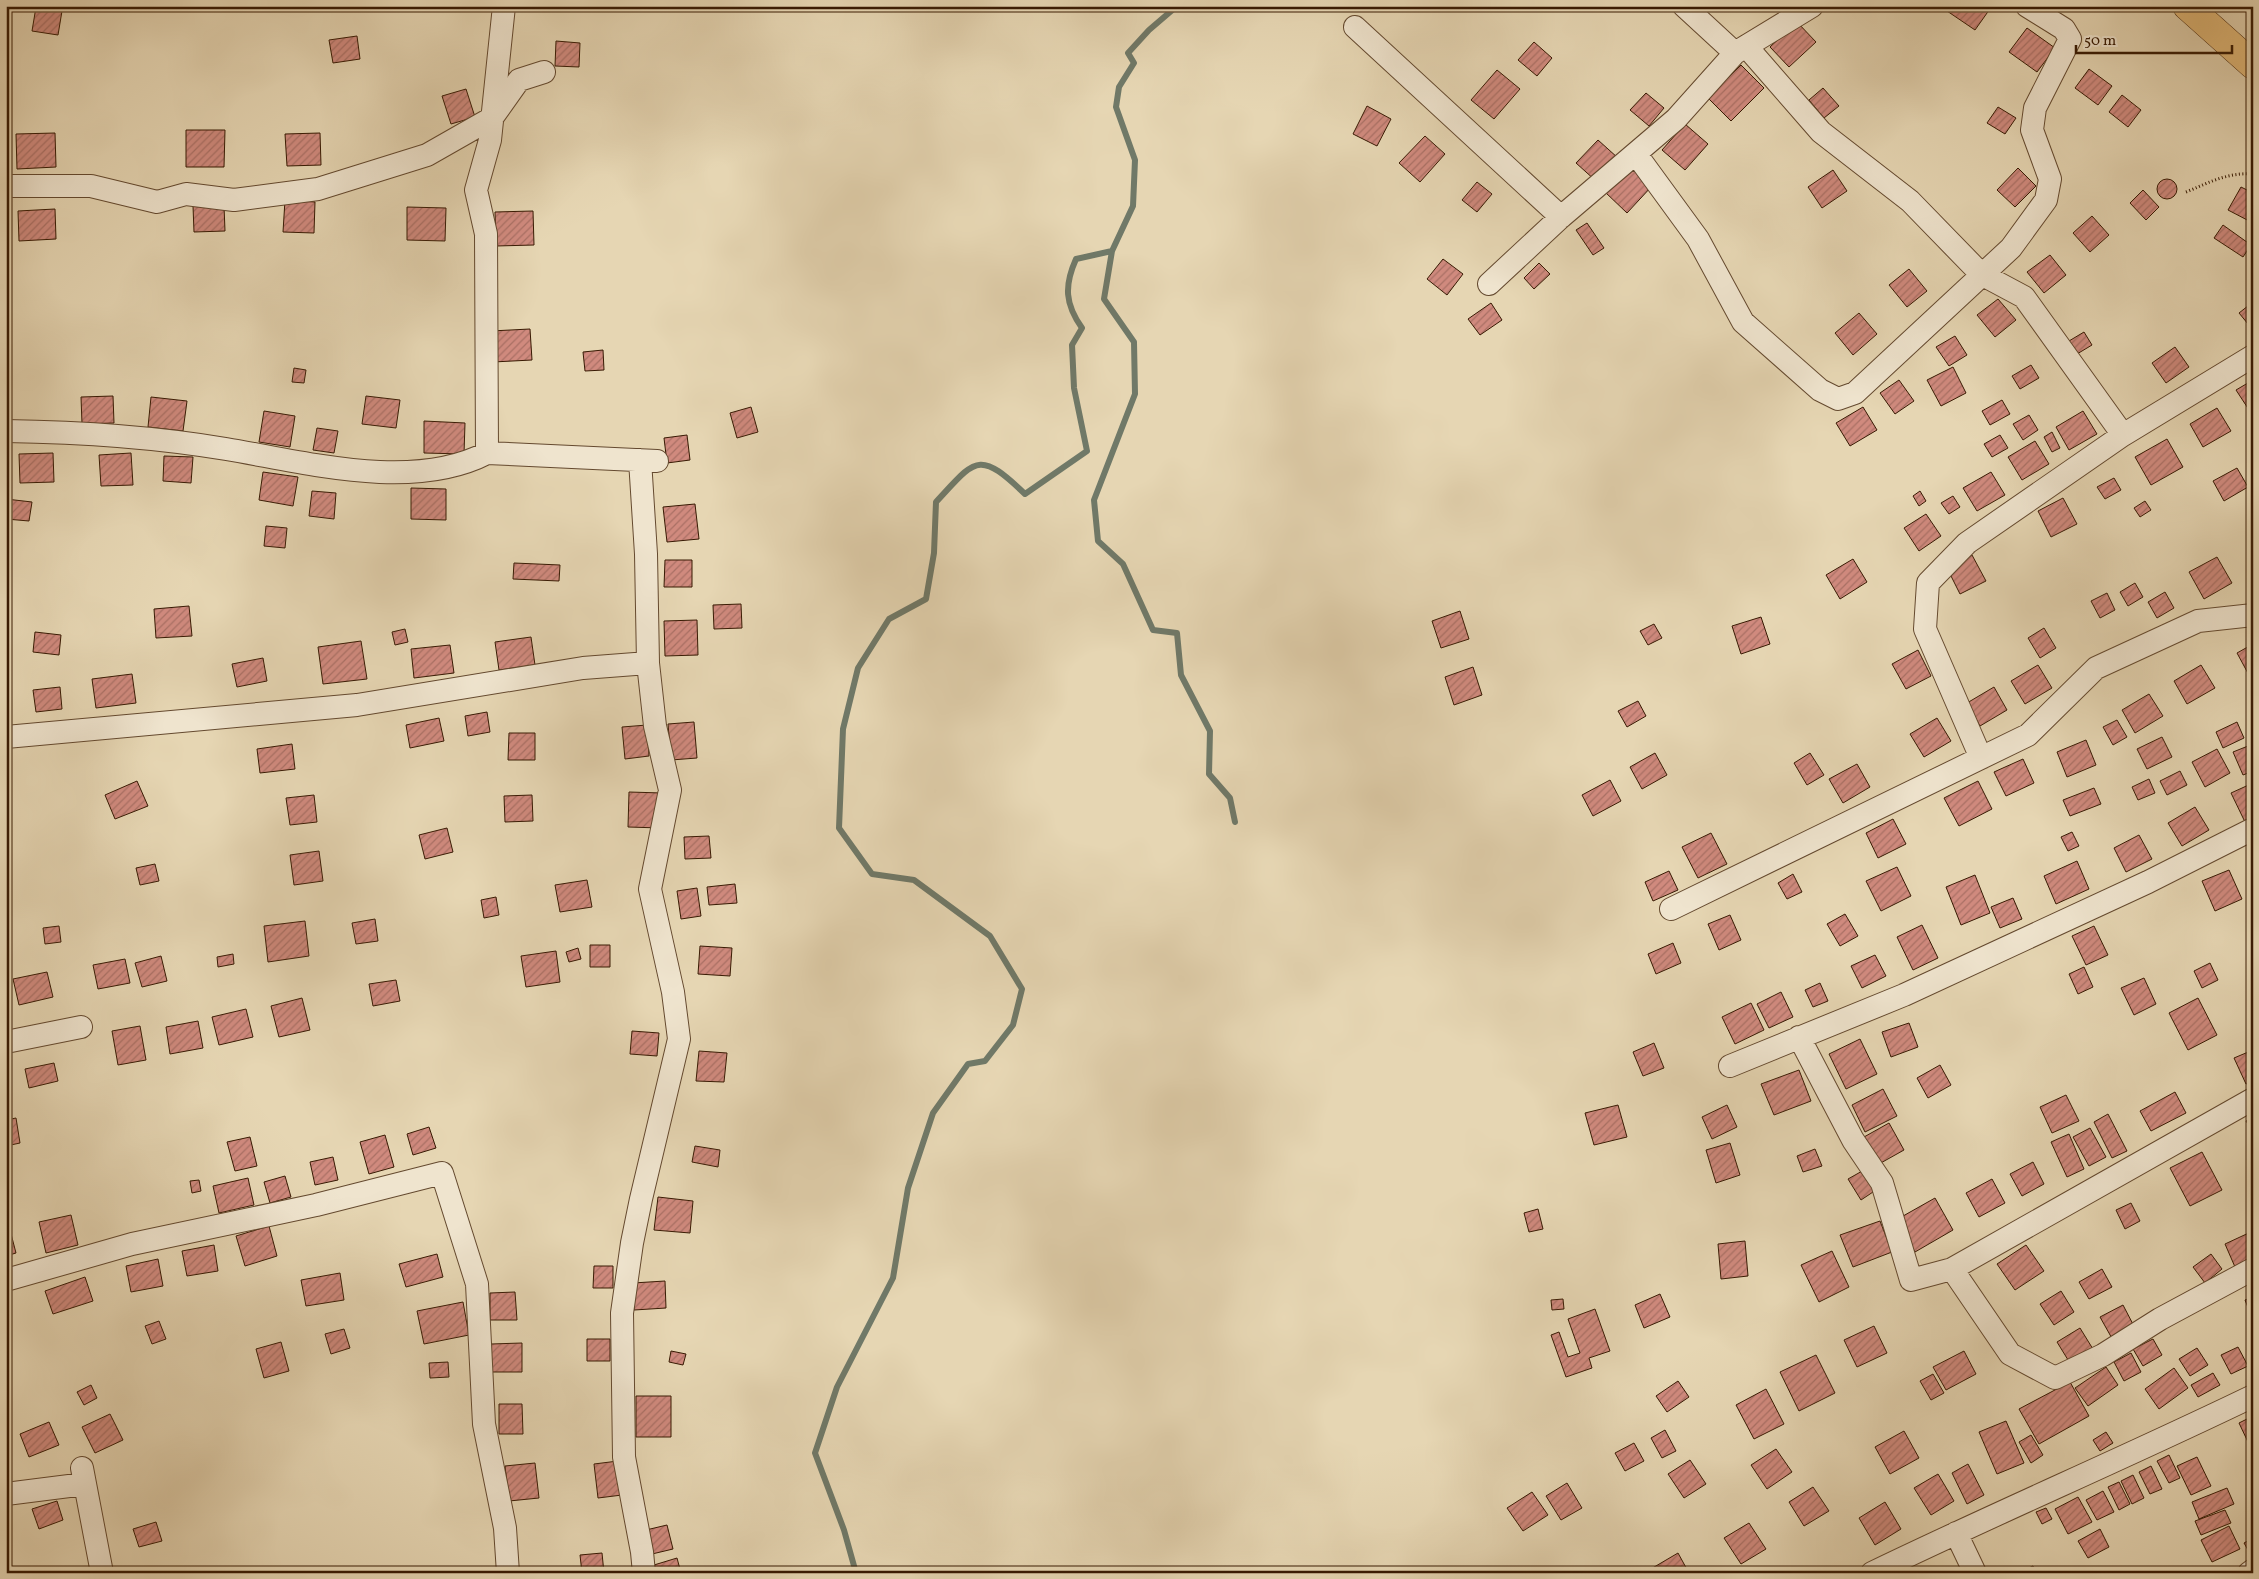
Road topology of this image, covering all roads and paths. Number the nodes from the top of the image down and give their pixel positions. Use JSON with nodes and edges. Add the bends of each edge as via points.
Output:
{"nodes":[{"id":1,"x":504,"y":6,"type":"edge"},
{"id":2,"x":1684,"y":6,"type":"edge"},
{"id":3,"x":1812,"y":6,"type":"edge"},
{"id":4,"x":2027,"y":6,"type":"edge"},
{"id":5,"x":2189,"y":8,"type":"edge"},
{"id":6,"x":1355,"y":28,"type":"dead end"},
{"id":7,"x":1740,"y":50,"type":"junction"},
{"id":8,"x":2253,"y":65,"type":"edge"},
{"id":9,"x":544,"y":72,"type":"dead end"},
{"id":10,"x":492,"y":118,"type":"junction"},
{"id":11,"x":1636,"y":154,"type":"junction"},
{"id":12,"x":2253,"y":174,"type":"edge"},
{"id":13,"x":6,"y":186,"type":"edge"},
{"id":14,"x":2186,"y":192,"type":"dead end"},
{"id":15,"x":1561,"y":217,"type":"junction"},
{"id":16,"x":1981,"y":274,"type":"junction"},
{"id":17,"x":1488,"y":284,"type":"dead end"},
{"id":18,"x":2253,"y":356,"type":"edge"},
{"id":19,"x":6,"y":431,"type":"edge"},
{"id":20,"x":2123,"y":435,"type":"junction"},
{"id":21,"x":487,"y":453,"type":"junction"},
{"id":22,"x":2253,"y":615,"type":"edge"},
{"id":23,"x":648,"y":663,"type":"junction"},
{"id":24,"x":6,"y":737,"type":"edge"},
{"id":25,"x":1981,"y":758,"type":"junction"},
{"id":26,"x":2253,"y":829,"type":"edge"},
{"id":27,"x":1671,"y":910,"type":"dead end"},
{"id":28,"x":82,"y":1027,"type":"dead end"},
{"id":29,"x":1799,"y":1037,"type":"junction"},
{"id":30,"x":6,"y":1042,"type":"edge"},
{"id":31,"x":1730,"y":1066,"type":"dead end"},
{"id":32,"x":2253,"y":1099,"type":"edge"},
{"id":33,"x":1952,"y":1269,"type":"junction"},
{"id":34,"x":2253,"y":1269,"type":"edge"},
{"id":35,"x":6,"y":1280,"type":"edge"},
{"id":36,"x":2253,"y":1396,"type":"edge"},
{"id":37,"x":6,"y":1494,"type":"edge"},
{"id":38,"x":1956,"y":1533,"type":"junction"},
{"id":39,"x":2253,"y":1570,"type":"edge"},
{"id":40,"x":102,"y":1573,"type":"edge"},
{"id":41,"x":508,"y":1573,"type":"edge"},
{"id":42,"x":644,"y":1573,"type":"edge"},
{"id":43,"x":1872,"y":1573,"type":"edge"},
{"id":44,"x":1975,"y":1573,"type":"edge"},
{"id":45,"x":2248,"y":1573,"type":"edge"}],
"edges":[{"from":1,"to":10,"type":"street"},
{"from":2,"to":7,"type":"street"},
{"from":3,"to":7,"type":"street"},
{"from":4,"to":16,"type":"street","via":[[2064,29],[2070,39],[2032,120],[2032,130],[2050,179],[2049,189],[2046,200],[2011,248]]},
{"from":5,"to":8,"type":"main road"},
{"from":6,"to":15,"type":"street"},
{"from":7,"to":11,"type":"street","via":[[1676,119]]},
{"from":7,"to":16,"type":"street","via":[[1821,132],[1910,201]]},
{"from":9,"to":10,"type":"street","via":[[519,80]]},
{"from":10,"to":13,"type":"street","via":[[427,155],[318,189],[284,194],[234,200],[186,194],[157,202],[91,186]]},
{"from":10,"to":21,"type":"street","via":[[490,140],[476,190],[486,234]]},
{"from":11,"to":15,"type":"street"},
{"from":11,"to":16,"type":"street","via":[[1698,239],[1743,322],[1820,390],[1838,399],[1855,393]]},
{"from":12,"to":14,"type":"path","via":[[2223,176]]},
{"from":15,"to":17,"type":"street"},
{"from":16,"to":20,"type":"street","via":[[2024,297]]},
{"from":18,"to":20,"type":"street"},
{"from":19,"to":21,"type":"street","via":[[133,437],[362,470],[429,472],[472,461]]},
{"from":20,"to":25,"type":"street","via":[[1967,542],[1928,583],[1925,629]]},
{"from":21,"to":23,"type":"street","via":[[649,460],[646,554]]},
{"from":22,"to":25,"type":"street","via":[[2198,621],[2096,668],[2028,735]]},
{"from":23,"to":24,"type":"street","via":[[583,668],[357,705]]},
{"from":23,"to":42,"type":"street","via":[[655,726],[670,790],[650,889],[673,992],[679,1038],[639,1208],[622,1313],[624,1457]]},
{"from":25,"to":27,"type":"street"},
{"from":26,"to":29,"type":"street","via":[[2148,882],[1913,991]]},
{"from":28,"to":30,"type":"street"},
{"from":29,"to":31,"type":"street"},
{"from":29,"to":33,"type":"street","via":[[1853,1140],[1882,1183],[1911,1280]]},
{"from":32,"to":33,"type":"street"},
{"from":33,"to":34,"type":"street","via":[[2010,1354],[2056,1378],[2104,1355],[2160,1319]]},
{"from":35,"to":41,"type":"street","via":[[132,1244],[316,1205],[442,1173],[477,1284],[484,1424],[505,1528]]},
{"from":36,"to":38,"type":"street"},
{"from":37,"to":40,"type":"street","via":[[83,1476]]},
{"from":38,"to":43,"type":"street"},
{"from":38,"to":44,"type":"street"},
{"from":39,"to":45,"type":"street"}]}
